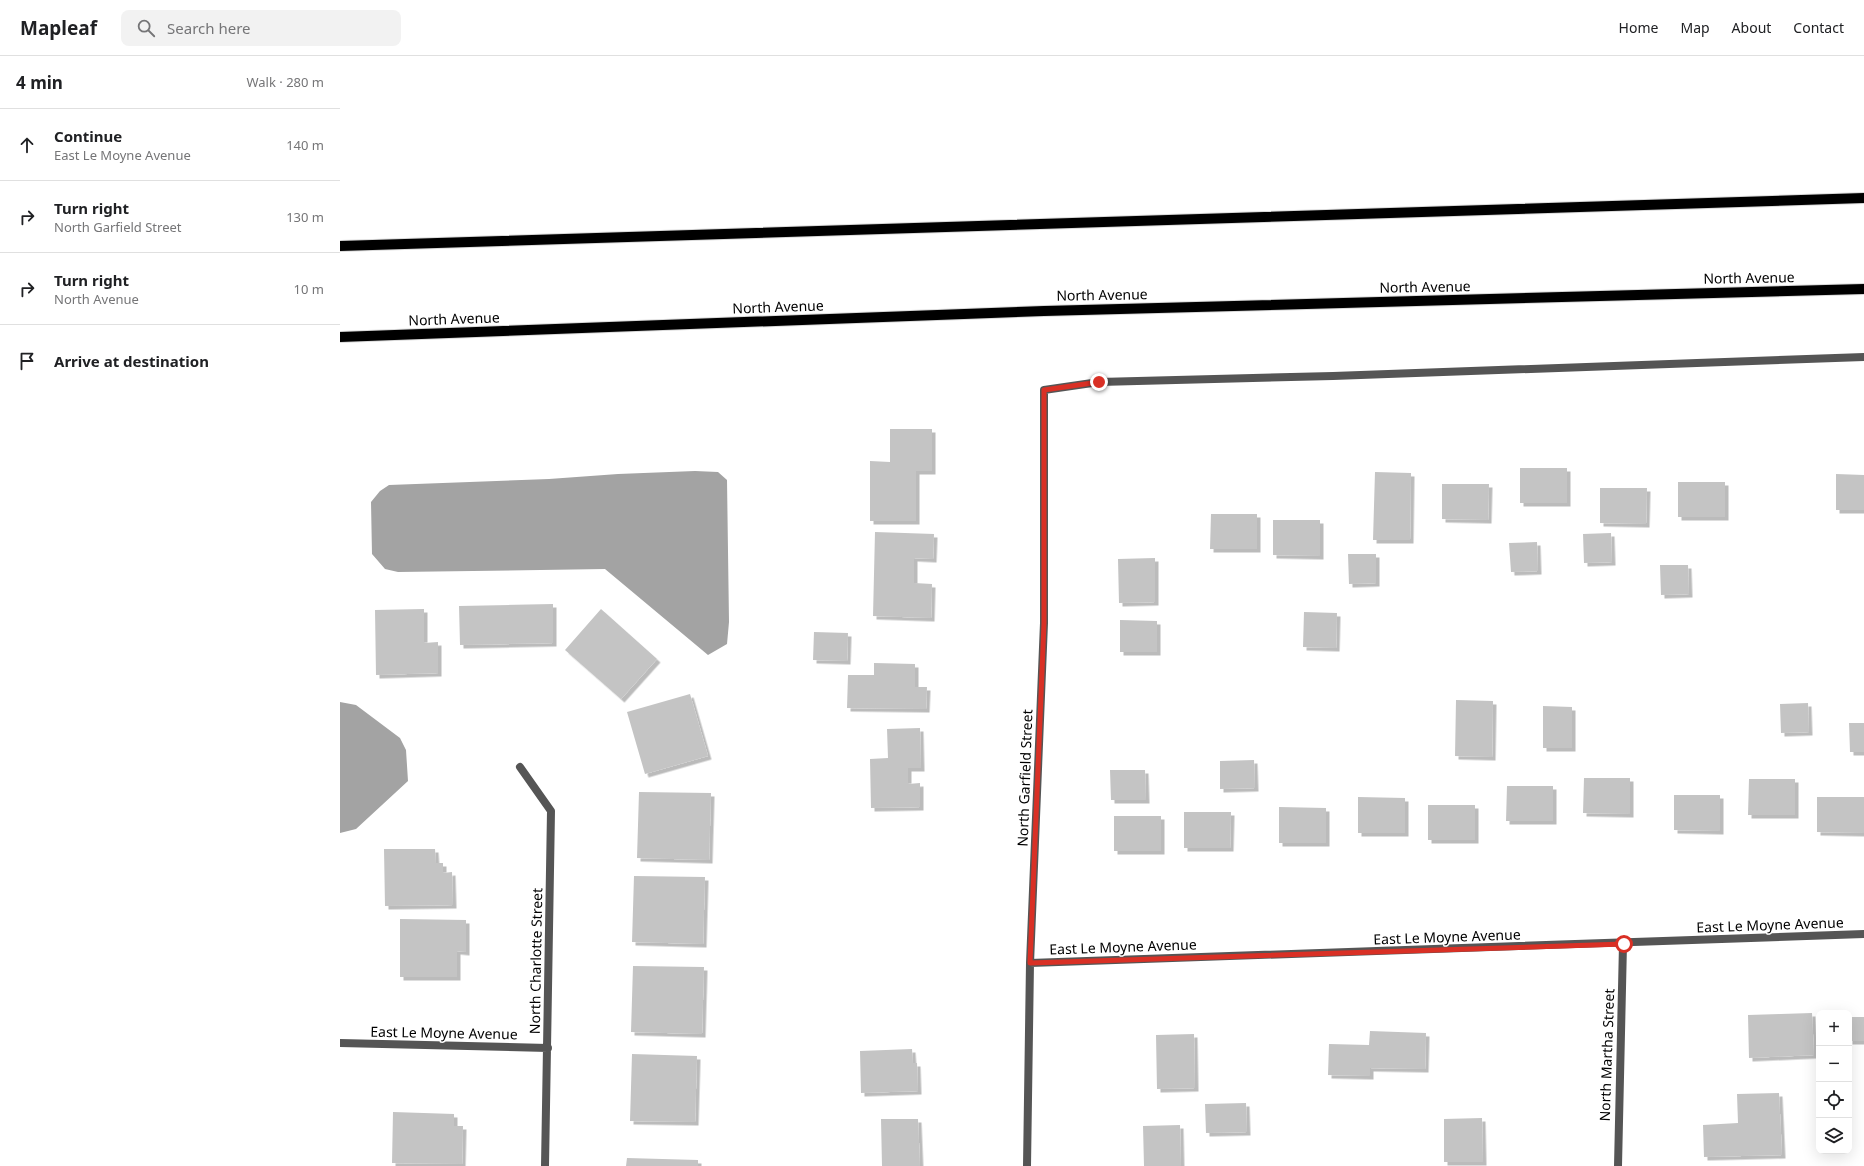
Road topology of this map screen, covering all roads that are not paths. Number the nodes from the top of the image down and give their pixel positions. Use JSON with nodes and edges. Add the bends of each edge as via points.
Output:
{"nodes":[{"id":1,"x":1864,"y":198,"type":"edge"},
{"id":2,"x":340,"y":246,"type":"edge"},
{"id":3,"x":1864,"y":290,"type":"edge"},
{"id":4,"x":340,"y":337,"type":"edge"},
{"id":5,"x":1864,"y":357,"type":"edge"},
{"id":6,"x":520,"y":767,"type":"dead end"},
{"id":7,"x":1864,"y":934,"type":"edge"},
{"id":8,"x":1624,"y":944,"type":"junction"},
{"id":9,"x":1030,"y":963,"type":"junction"},
{"id":10,"x":340,"y":1043,"type":"edge"},
{"id":11,"x":548,"y":1048,"type":"junction"},
{"id":12,"x":545,"y":1166,"type":"edge"},
{"id":13,"x":1027,"y":1166,"type":"edge"},
{"id":14,"x":1618,"y":1166,"type":"edge"}],
"edges":[{"from":1,"to":2,"type":"main road"},
{"from":3,"to":4,"type":"main road","name":"North Avenue","via":[[1044,311]]},
{"from":5,"to":9,"type":"street","name":"North Garfield Street","via":[[1099,382],[1044,390],[1044,623]]},
{"from":6,"to":11,"type":"street","name":"North Charlotte Street","via":[[551,811]]},
{"from":7,"to":8,"type":"street","name":"East Le Moyne Avenue"},
{"from":8,"to":9,"type":"street","name":"East Le Moyne Avenue"},
{"from":8,"to":14,"type":"street","name":"North Martha Street"},
{"from":9,"to":13,"type":"street","name":"North Garfield Street"},
{"from":10,"to":11,"type":"street","name":"East Le Moyne Avenue"},
{"from":11,"to":12,"type":"street","name":"North Charlotte Street"}]}
